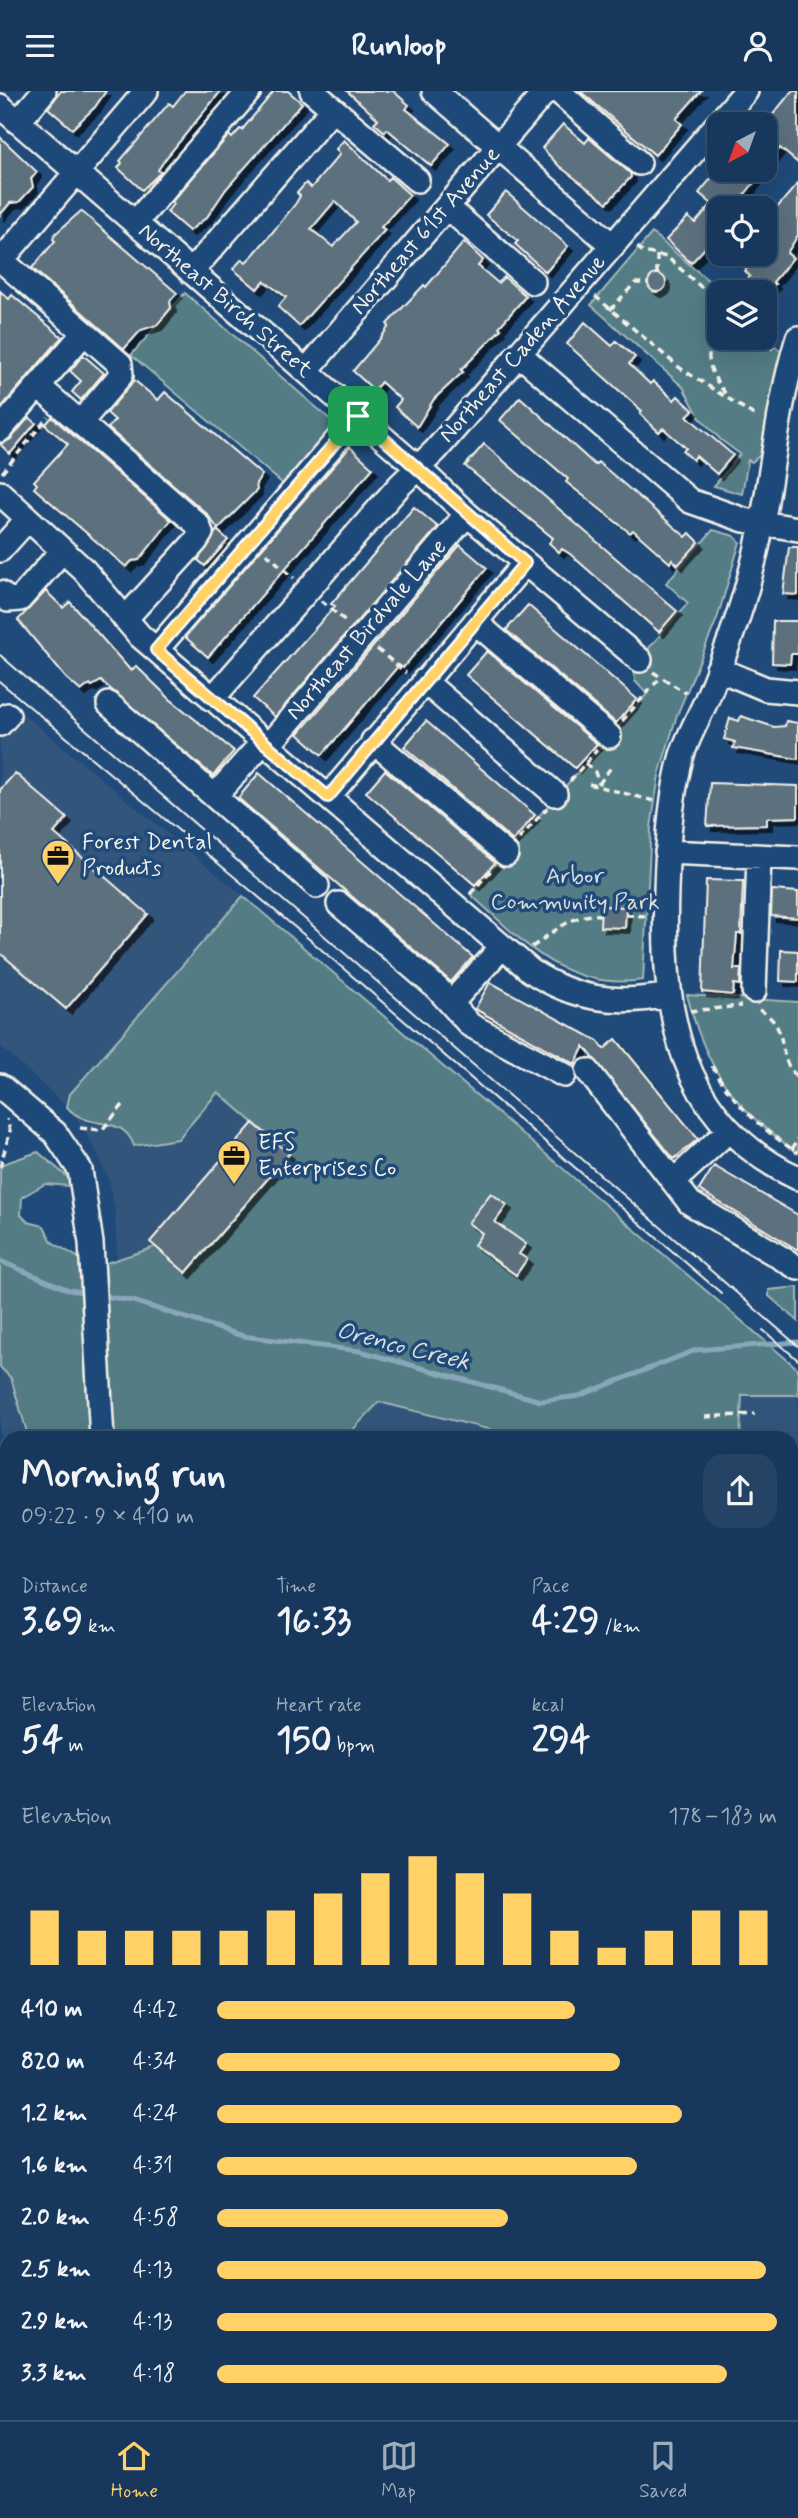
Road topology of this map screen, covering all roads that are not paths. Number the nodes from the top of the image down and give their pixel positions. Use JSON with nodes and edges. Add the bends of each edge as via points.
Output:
{"nodes":[{"id":1,"x":44,"y":91,"type":"edge"},
{"id":2,"x":146,"y":91,"type":"edge"},
{"id":3,"x":249,"y":91,"type":"edge"},
{"id":4,"x":312,"y":91,"type":"edge"},
{"id":5,"x":434,"y":91,"type":"edge"},
{"id":6,"x":546,"y":91,"type":"edge"},
{"id":7,"x":558,"y":91,"type":"edge"},
{"id":8,"x":746,"y":91,"type":"edge"},
{"id":9,"x":0,"y":106,"type":"edge"},
{"id":10,"x":333,"y":109,"type":"junction"},
{"id":11,"x":18,"y":122,"type":"junction"},
{"id":12,"x":499,"y":146,"type":"junction"},
{"id":13,"x":639,"y":163,"type":"dead end"},
{"id":14,"x":77,"y":173,"type":"junction"},
{"id":15,"x":416,"y":180,"type":"dead end"},
{"id":16,"x":447,"y":207,"type":"junction"},
{"id":17,"x":135,"y":223,"type":"junction"},
{"id":18,"x":617,"y":240,"type":"junction"},
{"id":19,"x":1,"y":260,"type":"edge"},
{"id":20,"x":191,"y":272,"type":"junction"},
{"id":21,"x":533,"y":282,"type":"dead end"},
{"id":22,"x":84,"y":333,"type":"junction"},
{"id":23,"x":798,"y":338,"type":"edge"},
{"id":24,"x":519,"y":354,"type":"junction"},
{"id":25,"x":306,"y":371,"type":"junction"},
{"id":26,"x":38,"y":386,"type":"junction"},
{"id":27,"x":358,"y":416,"type":"junction"},
{"id":28,"x":80,"y":423,"type":"junction"},
{"id":29,"x":0,"y":430,"type":"edge"},
{"id":30,"x":418,"y":468,"type":"junction"},
{"id":31,"x":0,"y":493,"type":"edge"},
{"id":32,"x":467,"y":514,"type":"junction"},
{"id":33,"x":27,"y":520,"type":"junction"},
{"id":34,"x":763,"y":524,"type":"junction"},
{"id":35,"x":798,"y":529,"type":"edge"},
{"id":36,"x":0,"y":550,"type":"edge"},
{"id":37,"x":62,"y":551,"type":"junction"},
{"id":38,"x":525,"y":563,"type":"junction"},
{"id":39,"x":0,"y":593,"type":"edge"},
{"id":40,"x":125,"y":619,"type":"junction"},
{"id":41,"x":475,"y":622,"type":"junction"},
{"id":42,"x":156,"y":650,"type":"junction"},
{"id":43,"x":640,"y":660,"type":"road end"},
{"id":44,"x":718,"y":669,"type":"junction"},
{"id":45,"x":419,"y":681,"type":"junction"},
{"id":46,"x":798,"y":692,"type":"edge"},
{"id":47,"x":212,"y":699,"type":"junction"},
{"id":48,"x":109,"y":704,"type":"dead end"},
{"id":49,"x":373,"y":741,"type":"junction"},
{"id":50,"x":265,"y":744,"type":"junction"},
{"id":51,"x":610,"y":744,"type":"road end"},
{"id":52,"x":555,"y":794,"type":"dead end"},
{"id":53,"x":215,"y":796,"type":"junction"},
{"id":54,"x":328,"y":797,"type":"junction"},
{"id":55,"x":667,"y":852,"type":"junction"},
{"id":56,"x":506,"y":853,"type":"road end"},
{"id":57,"x":759,"y":857,"type":"junction"},
{"id":58,"x":798,"y":858,"type":"edge"},
{"id":59,"x":317,"y":886,"type":"dead end"},
{"id":60,"x":339,"y":904,"type":"dead end"},
{"id":61,"x":502,"y":947,"type":"junction"},
{"id":62,"x":754,"y":991,"type":"dead end"},
{"id":63,"x":668,"y":995,"type":"junction"},
{"id":64,"x":452,"y":1003,"type":"junction"},
{"id":65,"x":588,"y":1070,"type":"dead end"},
{"id":66,"x":564,"y":1075,"type":"dead end"},
{"id":67,"x":0,"y":1086,"type":"edge"},
{"id":68,"x":729,"y":1130,"type":"junction"},
{"id":69,"x":798,"y":1178,"type":"edge"},
{"id":70,"x":674,"y":1181,"type":"junction"},
{"id":71,"x":798,"y":1268,"type":"edge"},
{"id":72,"x":102,"y":1431,"type":"edge"}],
"edges":[{"from":1,"to":11,"type":"street"},
{"from":2,"to":14,"type":"street"},
{"from":3,"to":17,"type":"street"},
{"from":4,"to":10,"type":"street"},
{"from":5,"to":12,"type":"street"},
{"from":6,"to":12,"type":"street","name":"Northeast 61st Avenue"},
{"from":7,"to":13,"type":"street"},
{"from":8,"to":18,"type":"street","name":"Northeast Caden Avenue"},
{"from":9,"to":11,"type":"street","name":"Northeast Birch Street"},
{"from":10,"to":15,"type":"street"},
{"from":10,"to":20,"type":"street"},
{"from":11,"to":14,"type":"street","name":"Northeast Birch Street"},
{"from":12,"to":16,"type":"street","name":"Northeast 61st Avenue"},
{"from":12,"to":18,"type":"street"},
{"from":14,"to":17,"type":"street","name":"Northeast Birch Street"},
{"from":14,"to":19,"type":"street"},
{"from":16,"to":21,"type":"street"},
{"from":16,"to":25,"type":"street","name":"Northeast 61st Avenue"},
{"from":17,"to":20,"type":"street","name":"Northeast Birch Street"},
{"from":18,"to":24,"type":"street","name":"Northeast Caden Avenue"},
{"from":19,"to":22,"type":"street"},
{"from":20,"to":25,"type":"street","name":"Northeast Birch Street"},
{"from":22,"to":26,"type":"street"},
{"from":22,"to":28,"type":"street","via":[[122,369]]},
{"from":23,"to":34,"type":"street","via":[[778,423]]},
{"from":24,"to":30,"type":"street","name":"Northeast Caden Avenue"},
{"from":24,"to":34,"type":"street","via":[[691,501]]},
{"from":25,"to":27,"type":"street","name":"Northeast Birch Street"},
{"from":26,"to":28,"type":"street"},
{"from":26,"to":29,"type":"street"},
{"from":27,"to":30,"type":"street","name":"Northeast Birch Street"},
{"from":27,"to":42,"type":"street"},
{"from":28,"to":40,"type":"street","via":[[192,519],[201,533]]},
{"from":30,"to":32,"type":"street","name":"Northeast Birch Street"},
{"from":30,"to":47,"type":"street","name":"Northeast Caden Avenue"},
{"from":31,"to":33,"type":"street"},
{"from":32,"to":38,"type":"street","name":"Northeast Birch Street"},
{"from":32,"to":50,"type":"street","name":"Northeast Birdvale Lane"},
{"from":33,"to":36,"type":"street"},
{"from":33,"to":37,"type":"street"},
{"from":34,"to":35,"type":"street"},
{"from":34,"to":44,"type":"street","via":[[740,612]]},
{"from":37,"to":39,"type":"street","via":[[20,599],[8,600]]},
{"from":37,"to":40,"type":"street"},
{"from":38,"to":41,"type":"street"},
{"from":38,"to":43,"type":"street","name":"Northeast Birch Street"},
{"from":40,"to":42,"type":"street"},
{"from":41,"to":45,"type":"street"},
{"from":41,"to":51,"type":"street"},
{"from":42,"to":47,"type":"street"},
{"from":44,"to":46,"type":"street","via":[[766,689]]},
{"from":44,"to":55,"type":"street","via":[[682,756]]},
{"from":45,"to":49,"type":"street"},
{"from":45,"to":52,"type":"street"},
{"from":47,"to":50,"type":"street"},
{"from":48,"to":53,"type":"street"},
{"from":49,"to":54,"type":"street"},
{"from":49,"to":56,"type":"street"},
{"from":50,"to":53,"type":"street","name":"Northeast Birdvale Lane"},
{"from":50,"to":54,"type":"street"},
{"from":53,"to":59,"type":"street"},
{"from":54,"to":61,"type":"street"},
{"from":55,"to":57,"type":"street"},
{"from":55,"to":63,"type":"street","via":[[664,936]]},
{"from":57,"to":58,"type":"street"},
{"from":57,"to":62,"type":"street"},
{"from":60,"to":64,"type":"street"},
{"from":61,"to":63,"type":"street","via":[[547,982],[579,995],[622,1001]]},
{"from":61,"to":64,"type":"street"},
{"from":63,"to":68,"type":"street","via":[[681,1014],[685,1063],[701,1094]]},
{"from":64,"to":66,"type":"street","via":[[470,1025]]},
{"from":65,"to":70,"type":"street"},
{"from":67,"to":72,"type":"street","via":[[55,1133],[80,1170],[92,1244]]},
{"from":68,"to":69,"type":"street"},
{"from":68,"to":70,"type":"street"},
{"from":70,"to":71,"type":"street","via":[[690,1202]]}]}
